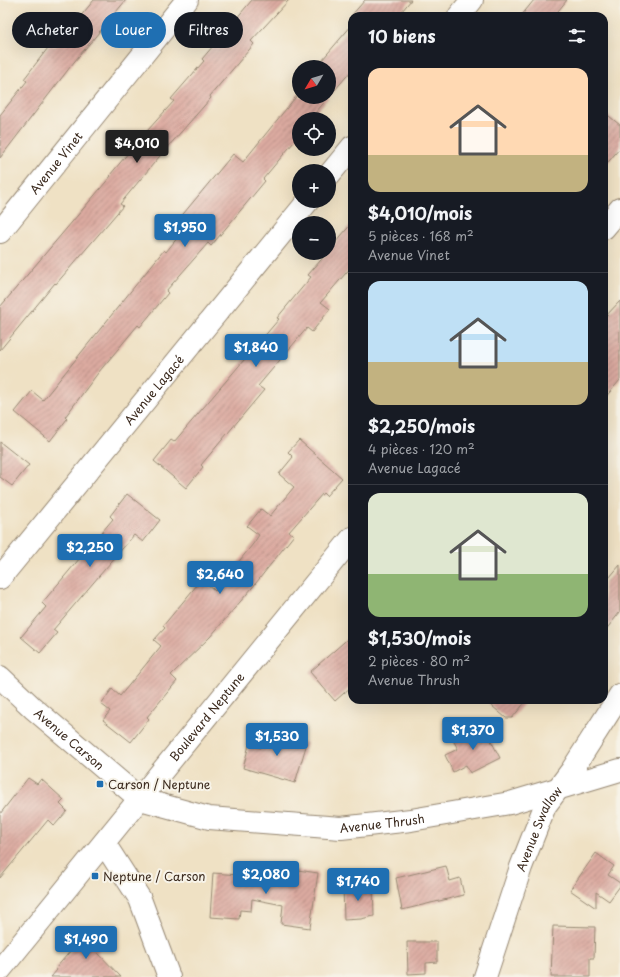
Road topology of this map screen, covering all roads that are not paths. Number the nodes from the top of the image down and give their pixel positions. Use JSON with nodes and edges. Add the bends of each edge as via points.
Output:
{"nodes":[{"id":1,"x":187,"y":0,"type":"edge"},
{"id":2,"x":472,"y":0,"type":"edge"},
{"id":3,"x":462,"y":12,"type":"edge"},
{"id":4,"x":348,"y":152,"type":"edge"},
{"id":5,"x":336,"y":166,"type":"edge"},
{"id":6,"x":302,"y":208,"type":"edge"},
{"id":7,"x":620,"y":208,"type":"edge"},
{"id":8,"x":608,"y":223,"type":"edge"},
{"id":9,"x":0,"y":232,"type":"edge"},
{"id":10,"x":348,"y":543,"type":"edge"},
{"id":11,"x":0,"y":578,"type":"edge"},
{"id":12,"x":0,"y":677,"type":"edge"},
{"id":13,"x":620,"y":695,"type":"edge"},
{"id":14,"x":620,"y":770,"type":"edge"},
{"id":15,"x":556,"y":789,"type":"junction"},
{"id":16,"x":140,"y":799,"type":"junction"},
{"id":17,"x":104,"y":843,"type":"junction"},
{"id":18,"x":0,"y":970,"type":"edge"},
{"id":19,"x":170,"y":977,"type":"edge"},
{"id":20,"x":485,"y":977,"type":"edge"}],
"edges":[{"from":1,"to":9,"type":"street","name":"Avenue Vinet"},
{"from":2,"to":3,"type":"street"},
{"from":4,"to":5,"type":"street"},
{"from":6,"to":11,"type":"street","name":"Avenue Lagacé"},
{"from":7,"to":8,"type":"street"},
{"from":10,"to":16,"type":"street","name":"Boulevard Neptune"},
{"from":12,"to":16,"type":"street","name":"Avenue Carson"},
{"from":13,"to":15,"type":"street","name":"Avenue Swallow","via":[[572,770]]},
{"from":14,"to":15,"type":"street","name":"Avenue Thrush"},
{"from":15,"to":16,"type":"street","name":"Avenue Thrush","via":[[480,810],[342,828],[209,818]]},
{"from":15,"to":20,"type":"street","name":"Avenue Swallow","via":[[545,806],[527,853]]},
{"from":16,"to":17,"type":"street","name":"Boulevard Neptune"},
{"from":17,"to":18,"type":"street","name":"Boulevard Neptune"},
{"from":17,"to":19,"type":"street","via":[[140,899]]}]}
